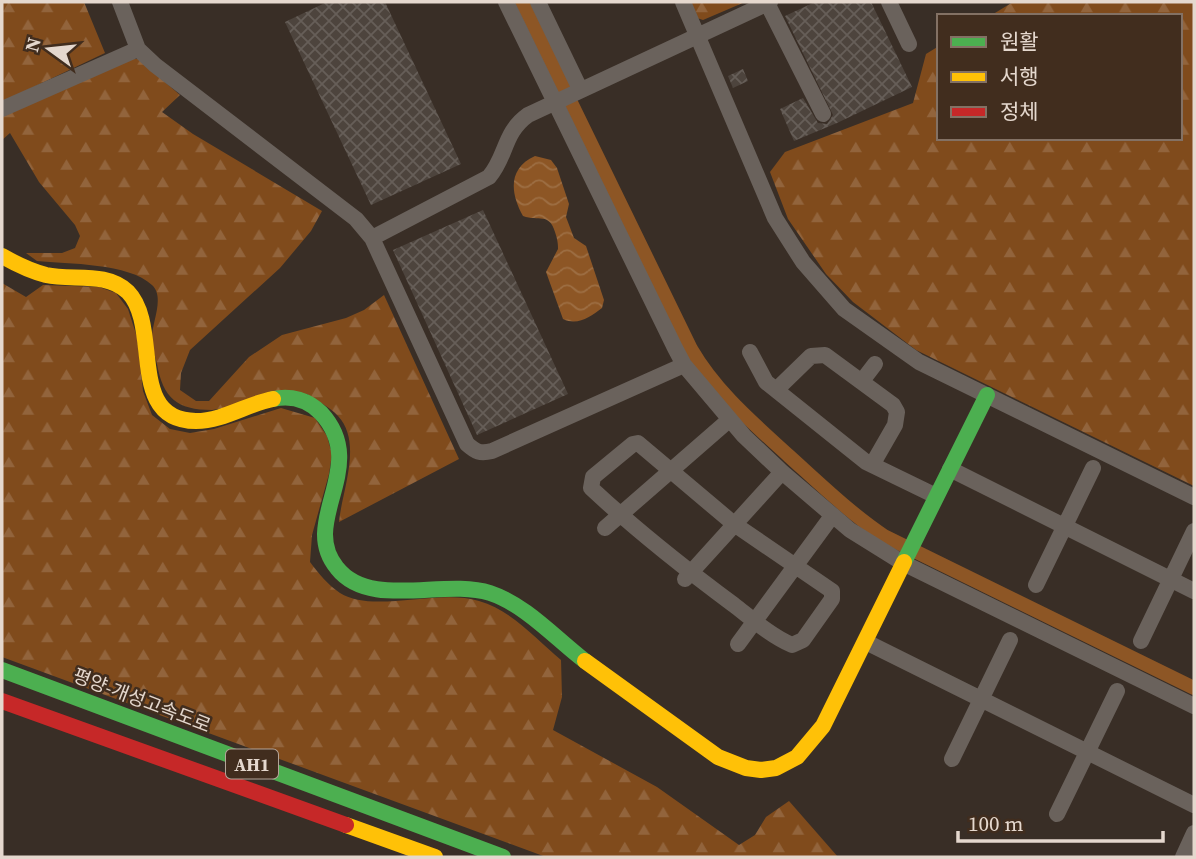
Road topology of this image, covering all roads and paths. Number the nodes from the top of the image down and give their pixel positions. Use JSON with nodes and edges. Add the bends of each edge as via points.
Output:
{"nodes":[{"id":1,"x":120,"y":2,"type":"edge"},
{"id":2,"x":506,"y":2,"type":"edge"},
{"id":3,"x":538,"y":2,"type":"edge"},
{"id":4,"x":683,"y":2,"type":"edge"},
{"id":5,"x":768,"y":2,"type":"edge"},
{"id":6,"x":889,"y":2,"type":"edge"},
{"id":7,"x":697,"y":36,"type":"junction"},
{"id":8,"x":909,"y":44,"type":"dead end"},
{"id":9,"x":138,"y":49,"type":"junction"},
{"id":10,"x":566,"y":96,"type":"junction"},
{"id":11,"x":2,"y":109,"type":"edge"},
{"id":12,"x":823,"y":114,"type":"dead end"},
{"id":13,"x":372,"y":238,"type":"junction"},
{"id":14,"x":2,"y":256,"type":"edge"},
{"id":15,"x":750,"y":352,"type":"dead end"},
{"id":16,"x":875,"y":364,"type":"dead end"},
{"id":17,"x":684,"y":365,"type":"junction"},
{"id":18,"x":862,"y":381,"type":"junction"},
{"id":19,"x":776,"y":390,"type":"junction"},
{"id":20,"x":987,"y":395,"type":"junction"},
{"id":21,"x":729,"y":420,"type":"junction"},
{"id":22,"x":872,"y":465,"type":"junction"},
{"id":23,"x":1093,"y":468,"type":"dead end"},
{"id":24,"x":950,"y":469,"type":"junction"},
{"id":25,"x":672,"y":470,"type":"junction"},
{"id":26,"x":782,"y":472,"type":"junction"},
{"id":27,"x":936,"y":496,"type":"junction"},
{"id":28,"x":1194,"y":497,"type":"edge"},
{"id":29,"x":620,"y":515,"type":"junction"},
{"id":30,"x":832,"y":516,"type":"junction"},
{"id":31,"x":734,"y":524,"type":"junction"},
{"id":32,"x":1065,"y":526,"type":"junction"},
{"id":33,"x":606,"y":527,"type":"dead end"},
{"id":34,"x":1194,"y":531,"type":"edge"},
{"id":35,"x":908,"y":553,"type":"junction"},
{"id":36,"x":795,"y":566,"type":"junction"},
{"id":37,"x":687,"y":576,"type":"junction"},
{"id":38,"x":1171,"y":579,"type":"junction"},
{"id":39,"x":1036,"y":585,"type":"dead end"},
{"id":40,"x":1194,"y":591,"type":"edge"},
{"id":41,"x":755,"y":621,"type":"junction"},
{"id":42,"x":1010,"y":640,"type":"dead end"},
{"id":43,"x":1141,"y":641,"type":"dead end"},
{"id":44,"x":866,"y":642,"type":"junction"},
{"id":45,"x":738,"y":644,"type":"dead end"},
{"id":46,"x":2,"y":670,"type":"edge"},
{"id":47,"x":1117,"y":691,"type":"dead end"},
{"id":48,"x":981,"y":699,"type":"junction"},
{"id":49,"x":2,"y":701,"type":"edge"},
{"id":50,"x":1194,"y":706,"type":"edge"},
{"id":51,"x":1088,"y":752,"type":"junction"},
{"id":52,"x":952,"y":759,"type":"dead end"},
{"id":53,"x":1194,"y":805,"type":"edge"},
{"id":54,"x":1058,"y":814,"type":"dead end"},
{"id":55,"x":1194,"y":833,"type":"edge"},
{"id":56,"x":435,"y":857,"type":"edge"},
{"id":57,"x":503,"y":857,"type":"edge"},
{"id":58,"x":1182,"y":857,"type":"edge"}],
"edges":[{"from":1,"to":9,"type":"street"},
{"from":2,"to":10,"type":"street"},
{"from":3,"to":10,"type":"street"},
{"from":4,"to":7,"type":"street"},
{"from":5,"to":7,"type":"street"},
{"from":5,"to":12,"type":"street"},
{"from":6,"to":8,"type":"street"},
{"from":7,"to":10,"type":"street"},
{"from":7,"to":20,"type":"street","via":[[775,218],[803,262],[844,309],[884,338],[919,362]]},
{"from":9,"to":11,"type":"street"},
{"from":9,"to":13,"type":"street","via":[[356,219]]},
{"from":10,"to":13,"type":"street","via":[[517,123],[489,177]]},
{"from":10,"to":17,"type":"street"},
{"from":13,"to":17,"type":"street","via":[[467,444],[475,451],[492,451]]},
{"from":14,"to":44,"type":"main road","via":[[50,276],[107,280],[125,288],[141,310],[151,389],[172,415],[185,420],[220,418],[280,397],[307,402],[318,410],[334,428],[341,462],[327,513],[326,548],[335,567],[354,582],[370,590],[388,591],[470,586],[499,597],[721,758],[760,770],[798,758],[823,726]]},
{"from":15,"to":19,"type":"street","via":[[760,375]]},
{"from":16,"to":18,"type":"street"},
{"from":17,"to":21,"type":"street"},
{"from":18,"to":19,"type":"street","via":[[830,357],[818,354]]},
{"from":18,"to":22,"type":"street","via":[[897,412],[895,425]]},
{"from":19,"to":22,"type":"street"},
{"from":20,"to":24,"type":"main road"},
{"from":20,"to":28,"type":"street"},
{"from":21,"to":25,"type":"street"},
{"from":21,"to":26,"type":"street"},
{"from":22,"to":27,"type":"street"},
{"from":23,"to":32,"type":"street"},
{"from":24,"to":27,"type":"main road"},
{"from":24,"to":32,"type":"street"},
{"from":25,"to":29,"type":"street"},
{"from":25,"to":29,"type":"street","via":[[645,447],[633,444],[593,477],[591,488]]},
{"from":25,"to":31,"type":"street"},
{"from":26,"to":30,"type":"street"},
{"from":26,"to":31,"type":"street"},
{"from":27,"to":35,"type":"main road"},
{"from":29,"to":33,"type":"street"},
{"from":29,"to":37,"type":"street"},
{"from":30,"to":35,"type":"street","via":[[850,530]]},
{"from":30,"to":36,"type":"street"},
{"from":31,"to":36,"type":"street"},
{"from":31,"to":37,"type":"street"},
{"from":32,"to":38,"type":"street"},
{"from":32,"to":39,"type":"street"},
{"from":34,"to":38,"type":"street"},
{"from":35,"to":44,"type":"main road"},
{"from":35,"to":50,"type":"street"},
{"from":36,"to":41,"type":"street"},
{"from":36,"to":41,"type":"street","via":[[833,594],[803,640],[797,645],[786,643]]},
{"from":37,"to":41,"type":"street"},
{"from":38,"to":40,"type":"street"},
{"from":38,"to":43,"type":"street"},
{"from":41,"to":45,"type":"street"},
{"from":42,"to":48,"type":"street"},
{"from":44,"to":48,"type":"street"},
{"from":46,"to":57,"type":"main road","name":"평양-개성고속도로","number":"AH1"},
{"from":47,"to":51,"type":"street"},
{"from":48,"to":51,"type":"street"},
{"from":48,"to":52,"type":"street"},
{"from":49,"to":56,"type":"main road","number":"AH1"},
{"from":51,"to":53,"type":"street"},
{"from":51,"to":54,"type":"street"},
{"from":55,"to":58,"type":"street"}]}
